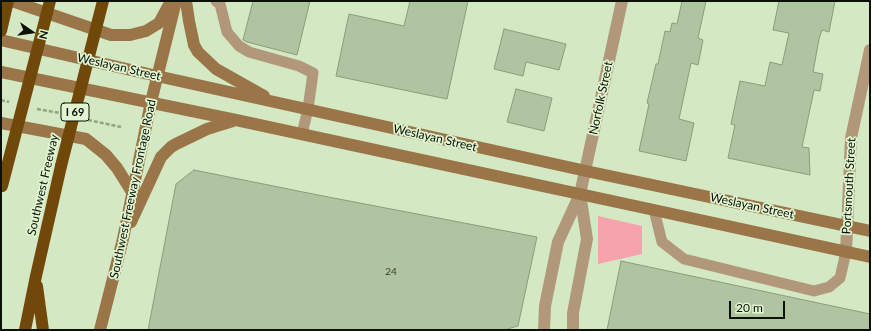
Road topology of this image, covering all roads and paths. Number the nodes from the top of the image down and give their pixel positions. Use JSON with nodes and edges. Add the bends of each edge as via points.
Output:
{"nodes":[{"id":1,"x":8,"y":1,"type":"edge"},
{"id":2,"x":12,"y":1,"type":"edge"},
{"id":3,"x":50,"y":1,"type":"edge"},
{"id":4,"x":103,"y":1,"type":"edge"},
{"id":5,"x":171,"y":1,"type":"edge"},
{"id":6,"x":176,"y":1,"type":"edge"},
{"id":7,"x":186,"y":1,"type":"edge"},
{"id":8,"x":622,"y":1,"type":"edge"},
{"id":9,"x":219,"y":2,"type":"edge"},
{"id":10,"x":1,"y":30,"type":"edge"},
{"id":11,"x":1,"y":40,"type":"edge"},
{"id":12,"x":870,"y":50,"type":"edge"},
{"id":13,"x":1,"y":72,"type":"edge"},
{"id":14,"x":157,"y":76,"type":"junction"},
{"id":15,"x":151,"y":102,"type":"junction"},
{"id":16,"x":275,"y":102,"type":"junction"},
{"id":17,"x":308,"y":109,"type":"junction"},
{"id":18,"x":236,"y":120,"type":"junction"},
{"id":19,"x":1,"y":123,"type":"edge"},
{"id":20,"x":302,"y":134,"type":"junction"},
{"id":21,"x":586,"y":171,"type":"junction"},
{"id":22,"x":2,"y":189,"type":"edge"},
{"id":23,"x":132,"y":192,"type":"junction"},
{"id":24,"x":580,"y":194,"type":"junction"},
{"id":25,"x":654,"y":210,"type":"junction"},
{"id":26,"x":847,"y":226,"type":"junction"},
{"id":27,"x":870,"y":231,"type":"edge"},
{"id":28,"x":123,"y":240,"type":"junction"},
{"id":29,"x":846,"y":252,"type":"junction"},
{"id":30,"x":870,"y":258,"type":"edge"},
{"id":31,"x":36,"y":276,"type":"junction"},
{"id":32,"x":25,"y":330,"type":"edge"},
{"id":33,"x":43,"y":330,"type":"edge"},
{"id":34,"x":100,"y":330,"type":"edge"},
{"id":35,"x":544,"y":330,"type":"edge"},
{"id":36,"x":573,"y":330,"type":"edge"}],
"edges":[{"from":1,"to":10,"type":"highway","bridge":true},
{"from":2,"to":5,"type":"main road","via":[[111,35],[130,35],[146,31],[159,23]]},
{"from":3,"to":22,"type":"highway","bridge":true},
{"from":4,"to":31,"type":"highway","name":"Southwest Freeway","number":"I 69","bridge":true},
{"from":6,"to":14,"type":"main road","name":"Southwest Freeway Frontage Road"},
{"from":7,"to":16,"type":"main road","via":[[192,39],[198,52],[216,69]]},
{"from":8,"to":21,"type":"street","name":"Norfolk Street"},
{"from":9,"to":17,"type":"lane","via":[[227,32],[239,46],[249,52],[299,66],[313,73]]},
{"from":11,"to":14,"type":"main road","name":"Weslayan Street"},
{"from":12,"to":26,"type":"street","name":"Portsmouth Street","via":[[851,138]]},
{"from":13,"to":15,"type":"main road","name":"Weslayan Street"},
{"from":14,"to":15,"type":"main road","name":"Southwest Freeway Frontage Road"},
{"from":14,"to":16,"type":"main road","name":"Weslayan Street"},
{"from":15,"to":18,"type":"main road","name":"Weslayan Street"},
{"from":15,"to":23,"type":"main road","name":"Southwest Freeway Frontage Road"},
{"from":16,"to":17,"type":"main road","name":"Weslayan Street"},
{"from":17,"to":20,"type":"lane"},
{"from":17,"to":21,"type":"main road","name":"Weslayan Street"},
{"from":18,"to":20,"type":"main road","name":"Weslayan Street"},
{"from":18,"to":28,"type":"main road","via":[[207,129],[176,144],[161,157]]},
{"from":19,"to":23,"type":"main road","via":[[86,139],[106,155]]},
{"from":20,"to":24,"type":"main road","name":"Weslayan Street"},
{"from":21,"to":24,"type":"street","name":"Norfolk Street"},
{"from":21,"to":26,"type":"main road","name":"Weslayan Street"},
{"from":23,"to":28,"type":"main road","name":"Southwest Freeway Frontage Road"},
{"from":24,"to":25,"type":"main road","name":"Weslayan Street"},
{"from":24,"to":35,"type":"street","name":"Norfolk Street","via":[[558,242],[545,306]]},
{"from":24,"to":36,"type":"street","name":"Norfolk Street","via":[[587,239],[573,314]]},
{"from":25,"to":29,"type":"main road","name":"Weslayan Street"},
{"from":25,"to":29,"type":"lane","via":[[662,242],[684,259],[814,292],[829,287],[840,278]]},
{"from":26,"to":27,"type":"main road","name":"Weslayan Street"},
{"from":26,"to":29,"type":"street","name":"Portsmouth Street"},
{"from":28,"to":34,"type":"main road","name":"Southwest Freeway Frontage Road"},
{"from":29,"to":30,"type":"main road","name":"Weslayan Street"},
{"from":31,"to":32,"type":"highway","name":"Southwest Freeway","number":"I 69"},
{"from":31,"to":33,"type":"highway"}]}
